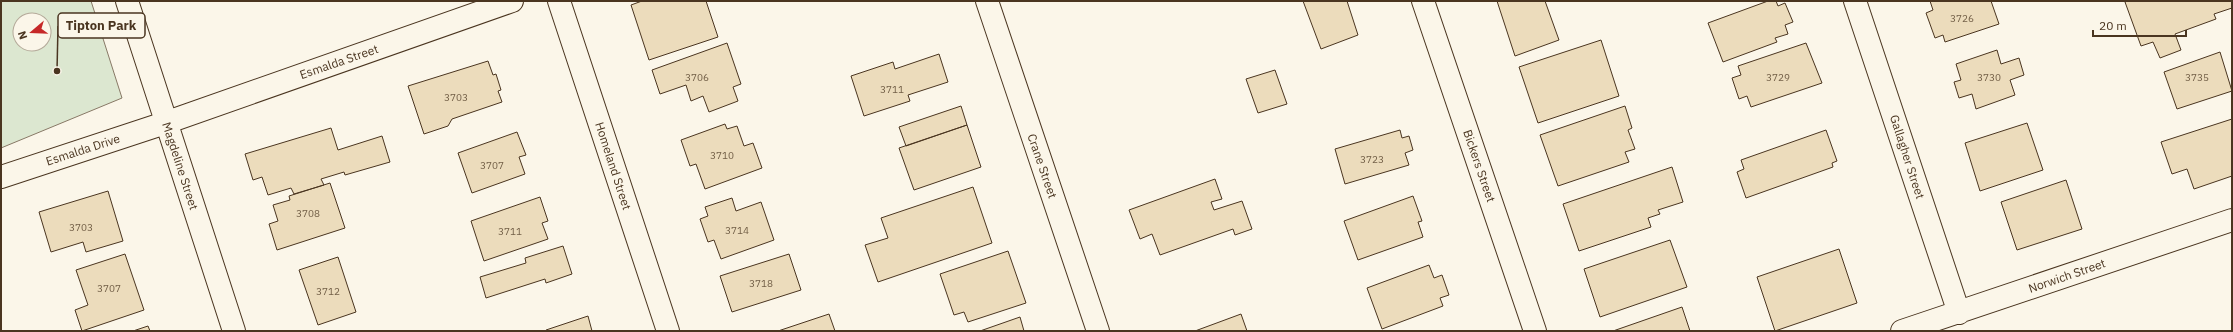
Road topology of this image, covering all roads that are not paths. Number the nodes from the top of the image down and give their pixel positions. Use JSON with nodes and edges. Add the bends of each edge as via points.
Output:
{"nodes":[{"id":1,"x":127,"y":1,"type":"edge"},
{"id":2,"x":512,"y":1,"type":"edge"},
{"id":3,"x":559,"y":1,"type":"edge"},
{"id":4,"x":986,"y":1,"type":"edge"},
{"id":5,"x":1423,"y":1,"type":"edge"},
{"id":6,"x":1855,"y":1,"type":"edge"},
{"id":7,"x":165,"y":123,"type":"junction"},
{"id":8,"x":1,"y":177,"type":"edge"},
{"id":9,"x":2232,"y":220,"type":"edge"},
{"id":10,"x":1959,"y":313,"type":"junction"},
{"id":11,"x":234,"y":331,"type":"edge"},
{"id":12,"x":668,"y":331,"type":"edge"},
{"id":13,"x":1098,"y":331,"type":"edge"},
{"id":14,"x":1535,"y":331,"type":"edge"},
{"id":15,"x":1902,"y":331,"type":"edge"}],
"edges":[{"from":1,"to":7,"type":"street","name":"Magdeline Street"},
{"from":2,"to":7,"type":"street","name":"Esmalda Street"},
{"from":3,"to":12,"type":"street","name":"Homeland Street"},
{"from":4,"to":13,"type":"street","name":"Crane Street"},
{"from":5,"to":14,"type":"street","name":"Bickers Street"},
{"from":6,"to":10,"type":"street","name":"Gallagher Street"},
{"from":7,"to":8,"type":"street","name":"Esmalda Drive"},
{"from":7,"to":11,"type":"street","name":"Magdeline Street"},
{"from":9,"to":10,"type":"street","name":"Norwich Street"},
{"from":10,"to":15,"type":"street","name":"Norwich Street"}]}
